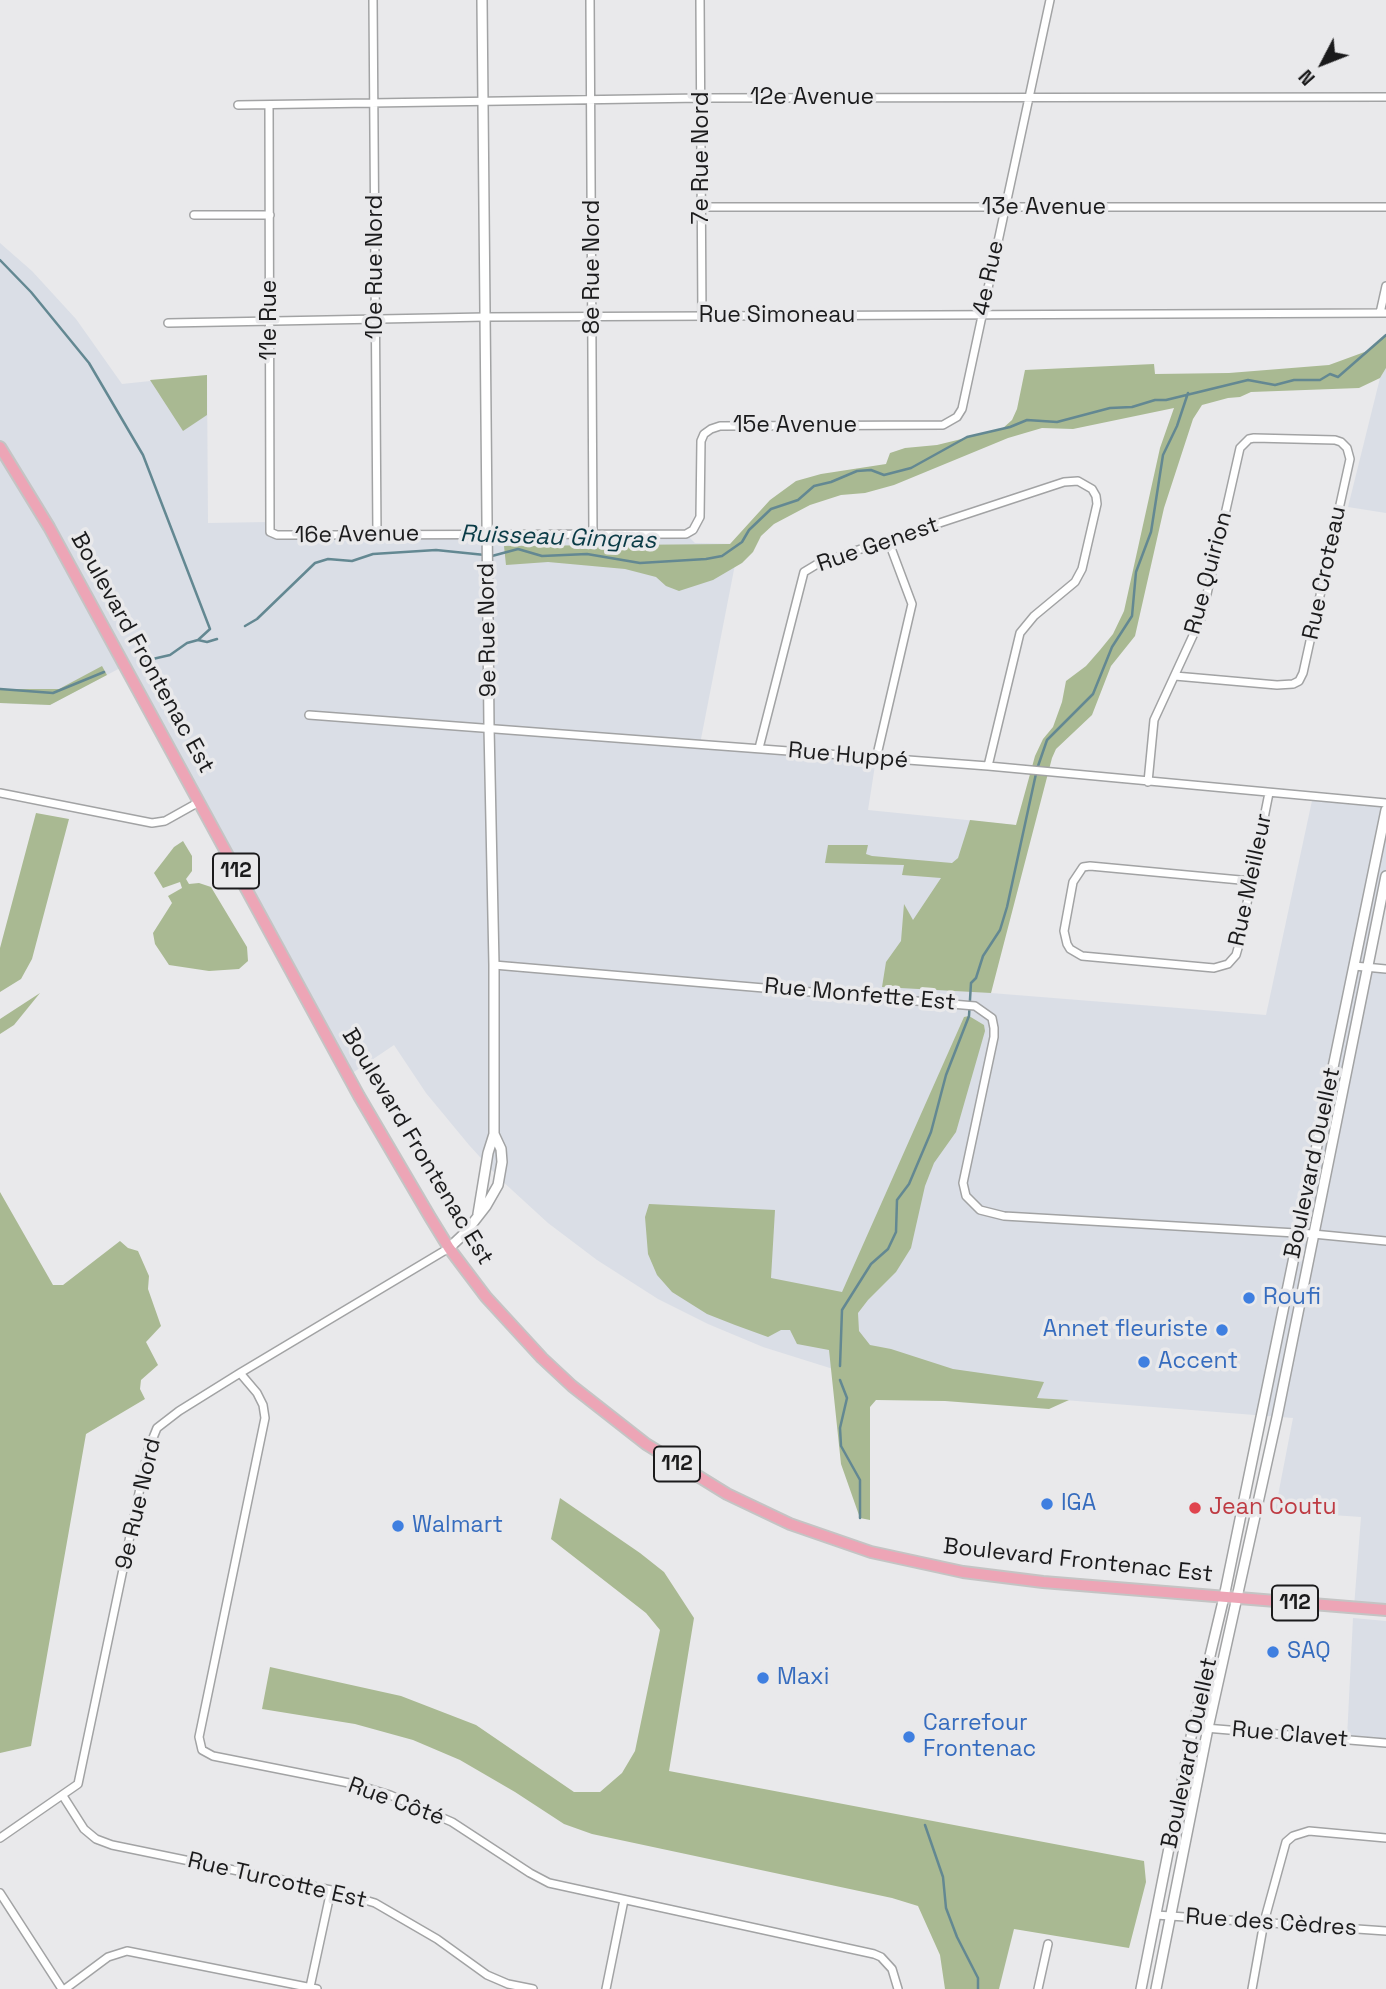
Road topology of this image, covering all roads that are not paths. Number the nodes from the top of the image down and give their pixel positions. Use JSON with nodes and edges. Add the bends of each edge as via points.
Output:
{"nodes":[{"id":1,"x":373,"y":0,"type":"edge"},
{"id":2,"x":482,"y":0,"type":"edge"},
{"id":3,"x":590,"y":0,"type":"edge"},
{"id":4,"x":700,"y":0,"type":"edge"},
{"id":5,"x":1050,"y":0,"type":"edge"},
{"id":6,"x":1386,"y":97,"type":"edge"},
{"id":7,"x":702,"y":98,"type":"junction"},
{"id":8,"x":1030,"y":99,"type":"junction"},
{"id":9,"x":484,"y":100,"type":"junction"},
{"id":10,"x":591,"y":100,"type":"junction"},
{"id":11,"x":375,"y":102,"type":"junction"},
{"id":12,"x":238,"y":105,"type":"dead end"},
{"id":13,"x":269,"y":105,"type":"junction"},
{"id":14,"x":702,"y":206,"type":"junction"},
{"id":15,"x":1386,"y":206,"type":"edge"},
{"id":16,"x":1004,"y":208,"type":"junction"},
{"id":17,"x":194,"y":215,"type":"dead end"},
{"id":18,"x":270,"y":215,"type":"junction"},
{"id":19,"x":1386,"y":286,"type":"edge"},
{"id":20,"x":1383,"y":313,"type":"edge"},
{"id":21,"x":981,"y":315,"type":"junction"},
{"id":22,"x":702,"y":316,"type":"junction"},
{"id":23,"x":486,"y":317,"type":"junction"},
{"id":24,"x":593,"y":317,"type":"junction"},
{"id":25,"x":376,"y":318,"type":"junction"},
{"id":26,"x":270,"y":321,"type":"junction"},
{"id":27,"x":167,"y":323,"type":"dead end"},
{"id":28,"x":943,"y":425,"type":"joint"},
{"id":29,"x":1244,"y":443,"type":"joint"},
{"id":30,"x":0,"y":447,"type":"edge"},
{"id":31,"x":693,"y":530,"type":"joint"},
{"id":32,"x":487,"y":533,"type":"junction"},
{"id":33,"x":273,"y":534,"type":"joint"},
{"id":34,"x":377,"y":534,"type":"junction"},
{"id":35,"x":593,"y":534,"type":"junction"},
{"id":36,"x":888,"y":540,"type":"junction"},
{"id":37,"x":1175,"y":676,"type":"junction"},
{"id":38,"x":309,"y":715,"type":"dead end"},
{"id":39,"x":489,"y":727,"type":"junction"},
{"id":40,"x":759,"y":748,"type":"junction"},
{"id":41,"x":876,"y":759,"type":"junction"},
{"id":42,"x":988,"y":766,"type":"junction"},
{"id":43,"x":1148,"y":782,"type":"junction"},
{"id":44,"x":0,"y":793,"type":"edge"},
{"id":45,"x":1269,"y":793,"type":"junction"},
{"id":46,"x":199,"y":803,"type":"junction"},
{"id":47,"x":1386,"y":803,"type":"edge"},
{"id":48,"x":1386,"y":810,"type":"edge"},
{"id":49,"x":1386,"y":876,"type":"edge"},
{"id":50,"x":1251,"y":881,"type":"junction"},
{"id":51,"x":494,"y":965,"type":"junction"},
{"id":52,"x":1354,"y":966,"type":"junction"},
{"id":53,"x":1368,"y":967,"type":"junction"},
{"id":54,"x":1386,"y":970,"type":"edge"},
{"id":55,"x":494,"y":1134,"type":"junction"},
{"id":56,"x":478,"y":1214,"type":"junction"},
{"id":57,"x":1298,"y":1234,"type":"junction"},
{"id":58,"x":1313,"y":1234,"type":"junction"},
{"id":59,"x":1386,"y":1241,"type":"edge"},
{"id":60,"x":449,"y":1248,"type":"junction"},
{"id":61,"x":240,"y":1373,"type":"junction"},
{"id":62,"x":1241,"y":1517,"type":"junction"},
{"id":63,"x":1253,"y":1518,"type":"junction"},
{"id":64,"x":1230,"y":1598,"type":"junction"},
{"id":65,"x":1386,"y":1610,"type":"edge"},
{"id":66,"x":1193,"y":1727,"type":"junction"},
{"id":67,"x":1208,"y":1728,"type":"junction"},
{"id":68,"x":1386,"y":1743,"type":"edge"},
{"id":69,"x":63,"y":1796,"type":"junction"},
{"id":70,"x":0,"y":1838,"type":"edge"},
{"id":71,"x":1386,"y":1838,"type":"edge"},
{"id":72,"x":331,"y":1890,"type":"junction"},
{"id":73,"x":0,"y":1893,"type":"edge"},
{"id":74,"x":624,"y":1900,"type":"junction"},
{"id":75,"x":1156,"y":1915,"type":"junction"},
{"id":76,"x":1172,"y":1916,"type":"junction"},
{"id":77,"x":1264,"y":1922,"type":"junction"},
{"id":78,"x":1386,"y":1931,"type":"edge"},
{"id":79,"x":1048,"y":1944,"type":"dead end"},
{"id":80,"x":313,"y":1988,"type":"edge"},
{"id":81,"x":64,"y":1989,"type":"edge"},
{"id":82,"x":533,"y":1989,"type":"edge"},
{"id":83,"x":606,"y":1989,"type":"edge"},
{"id":84,"x":898,"y":1989,"type":"edge"},
{"id":85,"x":1038,"y":1989,"type":"edge"},
{"id":86,"x":1141,"y":1989,"type":"edge"},
{"id":87,"x":1156,"y":1989,"type":"edge"},
{"id":88,"x":1252,"y":1989,"type":"edge"}],
"edges":[{"from":1,"to":11,"type":"street","name":"10e Rue Nord"},
{"from":2,"to":9,"type":"street","name":"9e Rue Nord"},
{"from":3,"to":10,"type":"street","name":"8e Rue Nord"},
{"from":4,"to":7,"type":"street","name":"7e Rue Nord"},
{"from":5,"to":8,"type":"street","name":"4e Rue"},
{"from":6,"to":8,"type":"street","name":"12e Avenue"},
{"from":7,"to":8,"type":"street","name":"12e Avenue"},
{"from":7,"to":10,"type":"street","name":"12e Avenue"},
{"from":7,"to":14,"type":"street","name":"7e Rue Nord"},
{"from":8,"to":16,"type":"street","name":"4e Rue"},
{"from":9,"to":10,"type":"street","name":"12e Avenue"},
{"from":9,"to":11,"type":"street","name":"12e Avenue"},
{"from":9,"to":23,"type":"street","name":"9e Rue Nord"},
{"from":10,"to":24,"type":"street","name":"8e Rue Nord"},
{"from":11,"to":13,"type":"street","name":"12e Avenue"},
{"from":11,"to":25,"type":"street","name":"10e Rue Nord"},
{"from":12,"to":13,"type":"street","name":"12e Avenue"},
{"from":13,"to":18,"type":"street","name":"11e Rue"},
{"from":14,"to":16,"type":"street","name":"13e Avenue"},
{"from":14,"to":22,"type":"street","name":"7e Rue Nord"},
{"from":15,"to":16,"type":"street","name":"13e Avenue"},
{"from":16,"to":21,"type":"street","name":"4e Rue"},
{"from":17,"to":18,"type":"street"},
{"from":18,"to":26,"type":"street","name":"11e Rue"},
{"from":19,"to":20,"type":"street"},
{"from":20,"to":21,"type":"street","name":"Rue Simoneau"},
{"from":21,"to":22,"type":"street","name":"Rue Simoneau"},
{"from":21,"to":28,"type":"street","name":"4e Rue","via":[[962,408],[952,422]]},
{"from":22,"to":24,"type":"street","name":"Rue Simoneau"},
{"from":23,"to":24,"type":"street","name":"Rue Simoneau"},
{"from":23,"to":25,"type":"street","name":"Rue Simoneau"},
{"from":23,"to":32,"type":"street","name":"9e Rue Nord"},
{"from":24,"to":35,"type":"street","name":"8e Rue Nord"},
{"from":25,"to":26,"type":"street","name":"Rue Simoneau"},
{"from":25,"to":34,"type":"street","name":"10e Rue Nord"},
{"from":26,"to":27,"type":"street","name":"Rue Simoneau"},
{"from":26,"to":33,"type":"street","name":"11e Rue","via":[[269,528]]},
{"from":28,"to":31,"type":"street","name":"15e Avenue","via":[[711,429],[701,441],[700,517]]},
{"from":29,"to":37,"type":"street","name":"Rue Quirion","via":[[1202,616]]},
{"from":29,"to":37,"type":"street","name":"Rue Croteau","via":[[1254,438],[1335,440],[1349,452],[1303,673],[1298,681],[1285,685]]},
{"from":30,"to":46,"type":"main road","name":"Boulevard Frontenac Est","number":"112","via":[[49,527]]},
{"from":31,"to":35,"type":"street","name":"16e Avenue","via":[[685,534]]},
{"from":32,"to":34,"type":"street","name":"16e Avenue"},
{"from":32,"to":35,"type":"street","name":"16e Avenue"},
{"from":32,"to":39,"type":"street","name":"9e Rue Nord"},
{"from":33,"to":34,"type":"street","name":"16e Avenue"},
{"from":36,"to":40,"type":"street","name":"Rue Genest","via":[[804,572]]},
{"from":36,"to":41,"type":"street","via":[[912,604]]},
{"from":36,"to":42,"type":"street","name":"Rue Genest","via":[[1064,482],[1086,484],[1096,496],[1082,569],[1075,582],[1020,634]]},
{"from":37,"to":43,"type":"street","name":"Rue Quirion","via":[[1154,720]]},
{"from":38,"to":39,"type":"street","name":"Rue Huppé"},
{"from":39,"to":40,"type":"street","name":"Rue Huppé"},
{"from":39,"to":51,"type":"street","name":"9e Rue Nord"},
{"from":40,"to":41,"type":"street","name":"Rue Huppé"},
{"from":41,"to":42,"type":"street","name":"Rue Huppé"},
{"from":42,"to":43,"type":"street","name":"Rue Huppé"},
{"from":43,"to":45,"type":"street","name":"Rue Huppé"},
{"from":44,"to":46,"type":"street","via":[[152,823]]},
{"from":45,"to":47,"type":"street","name":"Rue Huppé"},
{"from":45,"to":50,"type":"street","name":"Rue Meilleur"},
{"from":46,"to":60,"type":"main road","name":"Boulevard Frontenac Est","number":"112","via":[[359,1096]]},
{"from":48,"to":52,"type":"street","name":"Boulevard Ouellet"},
{"from":49,"to":53,"type":"street","name":"Boulevard Ouellet"},
{"from":50,"to":50,"type":"street","name":"Rue Meilleur","via":[[1090,866],[1079,871],[1073,881],[1064,931],[1067,944],[1077,954],[1214,968],[1228,964],[1238,948]]},
{"from":51,"to":55,"type":"street","name":"9e Rue Nord"},
{"from":51,"to":57,"type":"street","name":"Rue Monfette Est","via":[[975,1006],[992,1018],[994,1028],[963,1183],[966,1196],[980,1210],[1004,1216]]},
{"from":52,"to":53,"type":"street"},
{"from":52,"to":57,"type":"street","name":"Boulevard Ouellet"},
{"from":53,"to":54,"type":"street"},
{"from":53,"to":58,"type":"street","name":"Boulevard Ouellet"},
{"from":55,"to":56,"type":"street","name":"9e Rue Nord"},
{"from":55,"to":56,"type":"street","name":"9e Rue Nord","via":[[501,1149],[500,1178],[494,1195]]},
{"from":56,"to":60,"type":"street","name":"9e Rue Nord"},
{"from":57,"to":58,"type":"street","name":"Rue Monfette Est"},
{"from":57,"to":62,"type":"street","name":"Boulevard Ouellet"},
{"from":58,"to":59,"type":"street","name":"Rue Monfette Est"},
{"from":58,"to":63,"type":"street","name":"Boulevard Ouellet"},
{"from":60,"to":61,"type":"street","name":"9e Rue Nord"},
{"from":60,"to":64,"type":"main road","name":"Boulevard Frontenac Est","number":"112","via":[[504,1318],[572,1386],[646,1444],[757,1509],[841,1542],[930,1566],[1030,1581]]},
{"from":61,"to":69,"type":"street","name":"9e Rue Nord","via":[[170,1417],[153,1433],[81,1777]]},
{"from":61,"to":74,"type":"street","name":"Rue Côté","via":[[257,1393],[265,1418],[200,1737],[202,1749],[213,1756],[390,1795],[452,1822],[549,1883]]},
{"from":62,"to":63,"type":"street"},
{"from":62,"to":64,"type":"street","name":"Boulevard Ouellet"},
{"from":63,"to":64,"type":"street","name":"Boulevard Ouellet"},
{"from":64,"to":65,"type":"main road","name":"Boulevard Frontenac Est","number":"112"},
{"from":64,"to":66,"type":"street","name":"Boulevard Ouellet"},
{"from":64,"to":67,"type":"street","name":"Boulevard Ouellet"},
{"from":66,"to":67,"type":"street","name":"Rue Clavet"},
{"from":66,"to":75,"type":"street","name":"Boulevard Ouellet"},
{"from":67,"to":68,"type":"street","name":"Rue Clavet"},
{"from":67,"to":76,"type":"street","name":"Boulevard Ouellet"},
{"from":69,"to":70,"type":"street","name":"9e Rue Nord"},
{"from":69,"to":72,"type":"street","name":"Rue Turcotte Est","via":[[89,1835],[104,1842]]},
{"from":71,"to":77,"type":"street","via":[[1309,1832],[1293,1836],[1282,1853]]},
{"from":72,"to":80,"type":"street"},
{"from":72,"to":82,"type":"street","name":"Rue Turcotte Est","via":[[375,1903],[487,1975]]},
{"from":73,"to":81,"type":"street"},
{"from":74,"to":83,"type":"street"},
{"from":74,"to":84,"type":"street","name":"Rue Côté","via":[[874,1954],[892,1969]]},
{"from":75,"to":76,"type":"street","name":"Rue des Cèdres"},
{"from":75,"to":86,"type":"street","name":"Boulevard Ouellet"},
{"from":76,"to":77,"type":"street","name":"Rue des Cèdres"},
{"from":76,"to":87,"type":"street","name":"Boulevard Ouellet"},
{"from":77,"to":78,"type":"street","name":"Rue des Cèdres"},
{"from":77,"to":88,"type":"street"},
{"from":79,"to":85,"type":"street"},
{"from":80,"to":81,"type":"street","via":[[127,1951],[108,1956]]}]}
